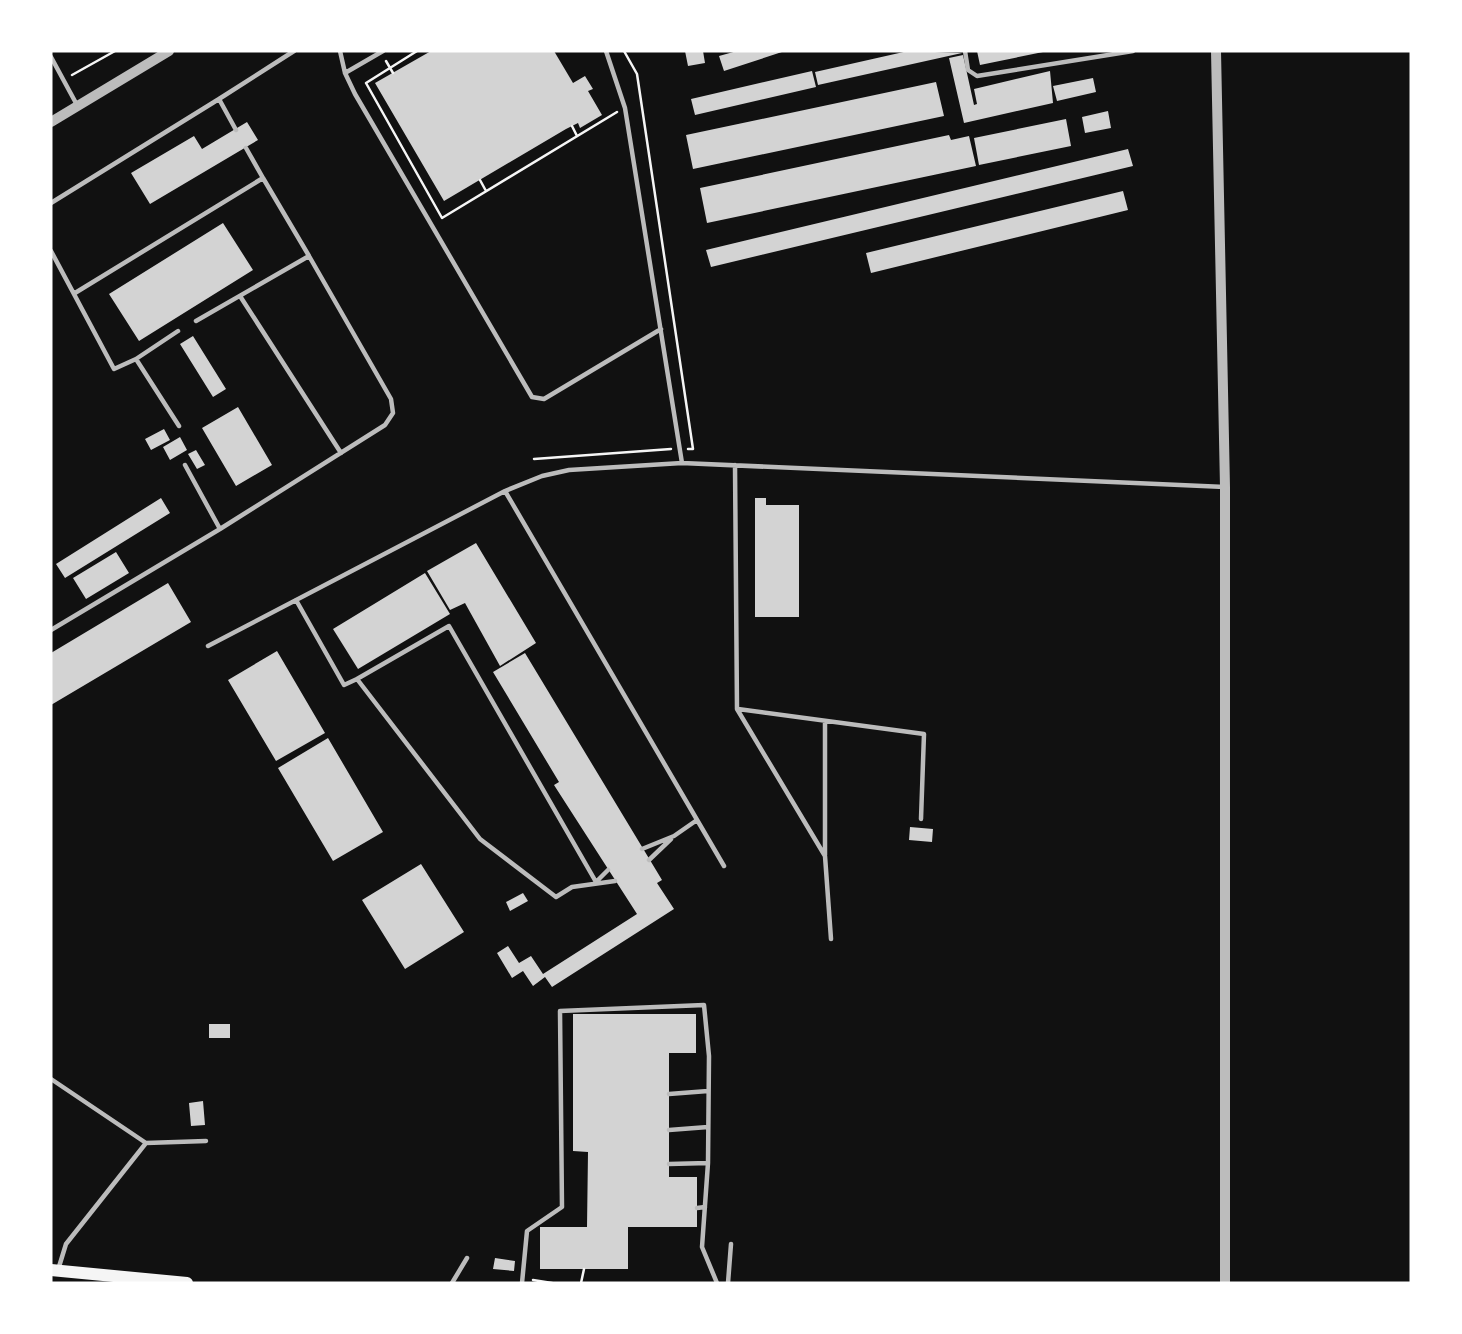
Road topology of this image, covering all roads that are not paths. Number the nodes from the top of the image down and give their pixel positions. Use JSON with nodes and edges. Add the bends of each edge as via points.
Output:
{"nodes":[{"id":1,"x":169,"y":51,"type":"edge"},
{"id":2,"x":294,"y":51,"type":"edge"},
{"id":3,"x":340,"y":51,"type":"edge"},
{"id":4,"x":383,"y":51,"type":"edge"},
{"id":5,"x":606,"y":51,"type":"edge"},
{"id":6,"x":965,"y":51,"type":"edge"},
{"id":7,"x":1131,"y":51,"type":"edge"},
{"id":8,"x":1216,"y":51,"type":"edge"},
{"id":9,"x":1089,"y":54,"type":"edge"},
{"id":10,"x":51,"y":57,"type":"edge"},
{"id":11,"x":345,"y":73,"type":"junction"},
{"id":12,"x":219,"y":99,"type":"junction"},
{"id":13,"x":77,"y":106,"type":"junction"},
{"id":14,"x":51,"y":122,"type":"edge"},
{"id":15,"x":236,"y":130,"type":"dead end"},
{"id":16,"x":246,"y":148,"type":"dead end"},
{"id":17,"x":263,"y":178,"type":"junction"},
{"id":18,"x":51,"y":203,"type":"edge"},
{"id":19,"x":51,"y":251,"type":"edge"},
{"id":20,"x":309,"y":256,"type":"junction"},
{"id":21,"x":75,"y":293,"type":"junction"},
{"id":22,"x":240,"y":296,"type":"junction"},
{"id":23,"x":197,"y":321,"type":"dead end"},
{"id":24,"x":661,"y":329,"type":"junction"},
{"id":25,"x":178,"y":331,"type":"dead end"},
{"id":26,"x":136,"y":359,"type":"junction"},
{"id":27,"x":179,"y":426,"type":"dead end"},
{"id":28,"x":341,"y":453,"type":"junction"},
{"id":29,"x":682,"y":463,"type":"junction"},
{"id":30,"x":185,"y":465,"type":"dead end"},
{"id":31,"x":735,"y":466,"type":"junction"},
{"id":32,"x":1225,"y":487,"type":"junction"},
{"id":33,"x":505,"y":491,"type":"junction"},
{"id":34,"x":220,"y":529,"type":"junction"},
{"id":35,"x":296,"y":600,"type":"junction"},
{"id":36,"x":51,"y":630,"type":"edge"},
{"id":37,"x":208,"y":646,"type":"dead end"},
{"id":38,"x":357,"y":679,"type":"junction"},
{"id":39,"x":737,"y":709,"type":"junction"},
{"id":40,"x":825,"y":721,"type":"junction"},
{"id":41,"x":921,"y":819,"type":"dead end"},
{"id":42,"x":697,"y":820,"type":"junction"},
{"id":43,"x":674,"y":835,"type":"junction"},
{"id":44,"x":642,"y":849,"type":"dead end"},
{"id":45,"x":825,"y":856,"type":"junction"},
{"id":46,"x":649,"y":860,"type":"dead end"},
{"id":47,"x":724,"y":866,"type":"dead end"},
{"id":48,"x":608,"y":870,"type":"dead end"},
{"id":49,"x":615,"y":881,"type":"dead end"},
{"id":50,"x":596,"y":882,"type":"junction"},
{"id":51,"x":831,"y":939,"type":"dead end"},
{"id":52,"x":51,"y":1079,"type":"edge"},
{"id":53,"x":708,"y":1091,"type":"junction"},
{"id":54,"x":669,"y":1094,"type":"dead end"},
{"id":55,"x":708,"y":1128,"type":"junction"},
{"id":56,"x":669,"y":1130,"type":"dead end"},
{"id":57,"x":206,"y":1142,"type":"dead end"},
{"id":58,"x":146,"y":1143,"type":"junction"},
{"id":59,"x":708,"y":1163,"type":"junction"},
{"id":60,"x":669,"y":1164,"type":"dead end"},
{"id":61,"x":705,"y":1207,"type":"junction"},
{"id":62,"x":697,"y":1208,"type":"dead end"},
{"id":63,"x":731,"y":1244,"type":"dead end"},
{"id":64,"x":467,"y":1258,"type":"dead end"},
{"id":65,"x":54,"y":1270,"type":"edge"},
{"id":66,"x":522,"y":1281,"type":"edge"},
{"id":67,"x":187,"y":1283,"type":"edge"},
{"id":68,"x":452,"y":1283,"type":"edge"},
{"id":69,"x":717,"y":1283,"type":"edge"},
{"id":70,"x":728,"y":1283,"type":"edge"},
{"id":71,"x":1225,"y":1283,"type":"edge"}],
"edges":[{"from":1,"to":13,"type":"street"},
{"from":2,"to":12,"type":"lane"},
{"from":3,"to":11,"type":"lane"},
{"from":4,"to":11,"type":"lane"},
{"from":5,"to":24,"type":"lane","via":[[625,108]]},
{"from":6,"to":9,"type":"lane","via":[[968,70],[977,76]]},
{"from":7,"to":9,"type":"lane"},
{"from":8,"to":32,"type":"street"},
{"from":10,"to":13,"type":"lane"},
{"from":11,"to":24,"type":"lane","via":[[532,397],[544,399]]},
{"from":12,"to":15,"type":"lane"},
{"from":12,"to":18,"type":"lane"},
{"from":13,"to":14,"type":"street"},
{"from":16,"to":17,"type":"lane"},
{"from":17,"to":20,"type":"lane"},
{"from":17,"to":21,"type":"lane"},
{"from":19,"to":21,"type":"lane"},
{"from":20,"to":22,"type":"lane"},
{"from":20,"to":28,"type":"lane","via":[[391,399],[393,413],[385,425]]},
{"from":21,"to":26,"type":"lane","via":[[114,369]]},
{"from":22,"to":23,"type":"lane"},
{"from":22,"to":28,"type":"lane"},
{"from":24,"to":29,"type":"lane"},
{"from":25,"to":26,"type":"lane"},
{"from":26,"to":27,"type":"lane"},
{"from":28,"to":34,"type":"lane"},
{"from":29,"to":31,"type":"lane"},
{"from":29,"to":33,"type":"lane","via":[[569,470]]},
{"from":30,"to":34,"type":"lane"},
{"from":31,"to":32,"type":"lane"},
{"from":31,"to":39,"type":"lane"},
{"from":32,"to":71,"type":"street"},
{"from":33,"to":35,"type":"lane"},
{"from":33,"to":42,"type":"lane"},
{"from":34,"to":36,"type":"lane"},
{"from":35,"to":37,"type":"lane"},
{"from":35,"to":38,"type":"lane","via":[[344,685]]},
{"from":38,"to":50,"type":"lane","via":[[480,839],[556,897],[572,887]]},
{"from":38,"to":50,"type":"lane","via":[[449,626]]},
{"from":39,"to":40,"type":"lane"},
{"from":39,"to":45,"type":"lane"},
{"from":40,"to":41,"type":"lane","via":[[924,734]]},
{"from":40,"to":45,"type":"lane"},
{"from":42,"to":43,"type":"lane"},
{"from":42,"to":47,"type":"lane"},
{"from":43,"to":44,"type":"lane"},
{"from":43,"to":46,"type":"lane"},
{"from":45,"to":51,"type":"lane"},
{"from":48,"to":50,"type":"lane"},
{"from":49,"to":50,"type":"lane"},
{"from":52,"to":58,"type":"lane"},
{"from":53,"to":54,"type":"lane"},
{"from":53,"to":55,"type":"lane"},
{"from":53,"to":66,"type":"lane","via":[[704,1005],[560,1011],[562,1208],[527,1231]]},
{"from":55,"to":56,"type":"lane"},
{"from":55,"to":59,"type":"lane"},
{"from":57,"to":58,"type":"lane"},
{"from":58,"to":65,"type":"lane","via":[[66,1244]]},
{"from":59,"to":60,"type":"lane"},
{"from":59,"to":61,"type":"lane"},
{"from":61,"to":62,"type":"lane"},
{"from":61,"to":69,"type":"lane","via":[[702,1247]]},
{"from":63,"to":70,"type":"lane"},
{"from":64,"to":68,"type":"lane"},
{"from":65,"to":67,"type":"main road"}]}
